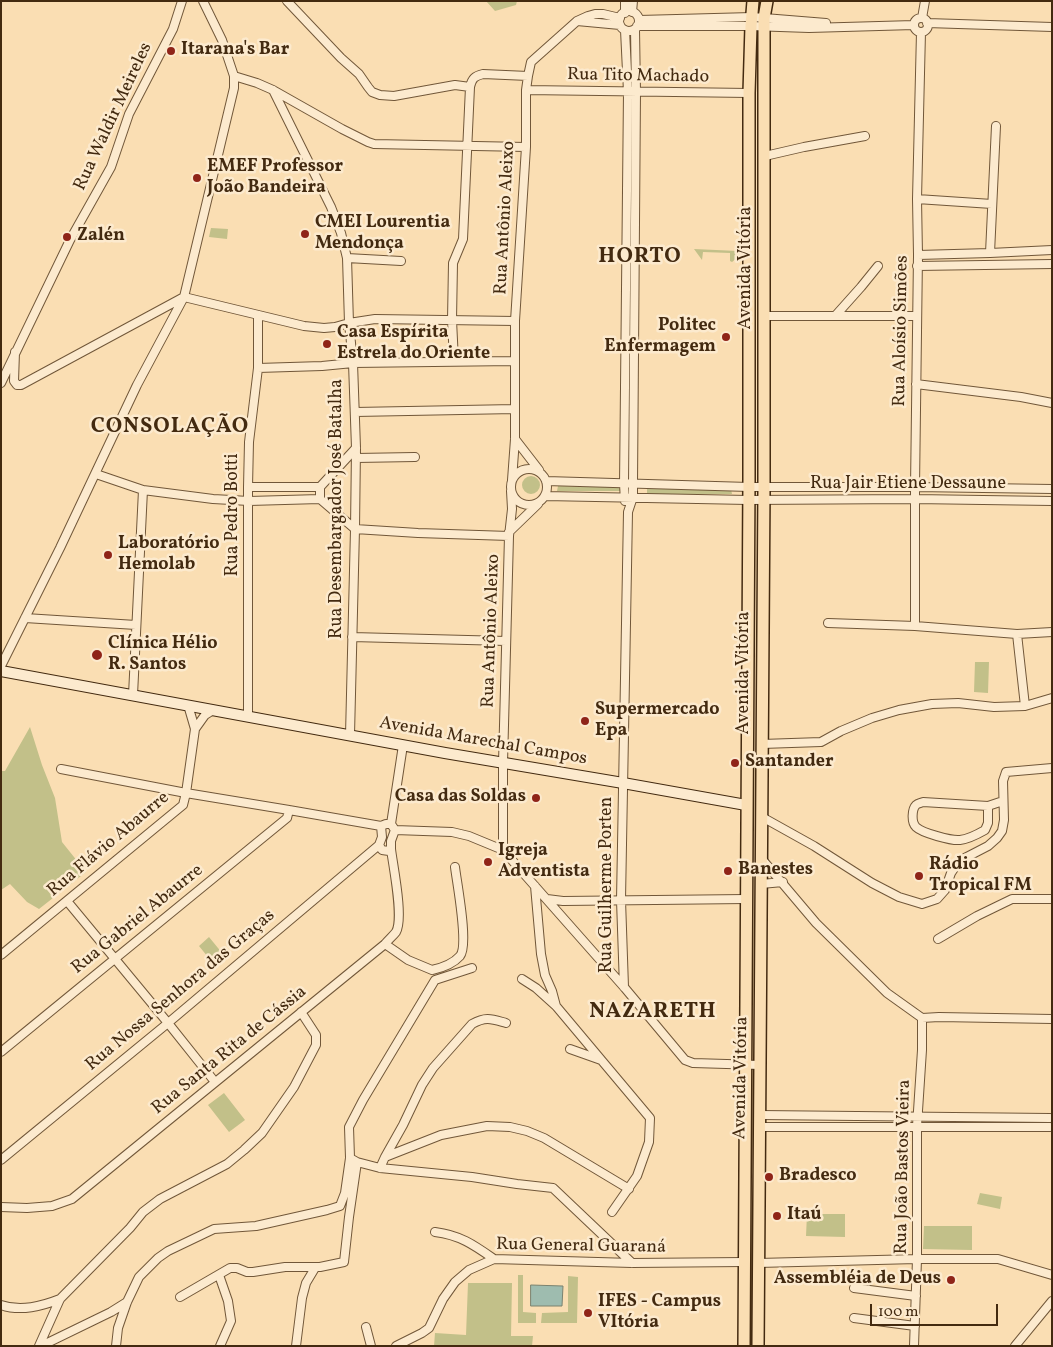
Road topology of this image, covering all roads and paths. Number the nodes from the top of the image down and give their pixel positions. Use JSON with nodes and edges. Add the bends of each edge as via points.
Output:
{"nodes":[{"id":1,"x":182,"y":1,"type":"edge"},
{"id":2,"x":203,"y":1,"type":"edge"},
{"id":3,"x":287,"y":1,"type":"edge"},
{"id":4,"x":625,"y":1,"type":"edge"},
{"id":5,"x":633,"y":1,"type":"edge"},
{"id":6,"x":753,"y":1,"type":"edge"},
{"id":7,"x":766,"y":1,"type":"edge"},
{"id":8,"x":925,"y":1,"type":"edge"},
{"id":9,"x":624,"y":20,"type":"junction"},
{"id":10,"x":925,"y":21,"type":"junction"},
{"id":11,"x":751,"y":22,"type":"junction"},
{"id":12,"x":765,"y":22,"type":"junction"},
{"id":13,"x":637,"y":25,"type":"junction"},
{"id":14,"x":914,"y":25,"type":"junction"},
{"id":15,"x":1052,"y":27,"type":"edge"},
{"id":16,"x":921,"y":32,"type":"junction"},
{"id":17,"x":234,"y":76,"type":"junction"},
{"id":18,"x":528,"y":76,"type":"junction"},
{"id":19,"x":470,"y":86,"type":"junction"},
{"id":20,"x":273,"y":90,"type":"junction"},
{"id":21,"x":526,"y":90,"type":"junction"},
{"id":22,"x":628,"y":92,"type":"junction"},
{"id":23,"x":636,"y":92,"type":"junction"},
{"id":24,"x":749,"y":93,"type":"junction"},
{"id":25,"x":996,"y":126,"type":"dead end"},
{"id":26,"x":865,"y":136,"type":"dead end"},
{"id":27,"x":466,"y":146,"type":"junction"},
{"id":28,"x":526,"y":147,"type":"junction"},
{"id":29,"x":764,"y":156,"type":"junction"},
{"id":30,"x":916,"y":198,"type":"junction"},
{"id":31,"x":992,"y":204,"type":"junction"},
{"id":32,"x":1052,"y":250,"type":"edge"},
{"id":33,"x":990,"y":253,"type":"junction"},
{"id":34,"x":918,"y":255,"type":"junction"},
{"id":35,"x":347,"y":258,"type":"junction"},
{"id":36,"x":401,"y":261,"type":"dead end"},
{"id":37,"x":1052,"y":264,"type":"edge"},
{"id":38,"x":878,"y":266,"type":"dead end"},
{"id":39,"x":917,"y":266,"type":"junction"},
{"id":40,"x":184,"y":297,"type":"junction"},
{"id":41,"x":836,"y":315,"type":"junction"},
{"id":42,"x":258,"y":316,"type":"junction"},
{"id":43,"x":764,"y":316,"type":"junction"},
{"id":44,"x":917,"y":316,"type":"junction"},
{"id":45,"x":452,"y":320,"type":"junction"},
{"id":46,"x":515,"y":321,"type":"junction"},
{"id":47,"x":349,"y":322,"type":"junction"},
{"id":48,"x":15,"y":352,"type":"junction"},
{"id":49,"x":454,"y":361,"type":"junction"},
{"id":50,"x":514,"y":361,"type":"junction"},
{"id":51,"x":353,"y":363,"type":"junction"},
{"id":52,"x":258,"y":368,"type":"junction"},
{"id":53,"x":1,"y":383,"type":"edge"},
{"id":54,"x":916,"y":384,"type":"junction"},
{"id":55,"x":1052,"y":403,"type":"edge"},
{"id":56,"x":515,"y":409,"type":"junction"},
{"id":57,"x":355,"y":412,"type":"junction"},
{"id":58,"x":515,"y":438,"type":"junction"},
{"id":59,"x":356,"y":448,"type":"junction"},
{"id":60,"x":415,"y":457,"type":"dead end"},
{"id":61,"x":356,"y":458,"type":"junction"},
{"id":62,"x":540,"y":472,"type":"junction"},
{"id":63,"x":96,"y":474,"type":"junction"},
{"id":64,"x":512,"y":480,"type":"junction"},
{"id":65,"x":546,"y":481,"type":"junction"},
{"id":66,"x":624,"y":484,"type":"junction"},
{"id":67,"x":633,"y":484,"type":"junction"},
{"id":68,"x":320,"y":486,"type":"junction"},
{"id":69,"x":248,"y":487,"type":"junction"},
{"id":70,"x":748,"y":487,"type":"junction"},
{"id":71,"x":764,"y":487,"type":"junction"},
{"id":72,"x":914,"y":487,"type":"junction"},
{"id":73,"x":1052,"y":489,"type":"edge"},
{"id":74,"x":143,"y":490,"type":"junction"},
{"id":75,"x":511,"y":491,"type":"junction"},
{"id":76,"x":545,"y":496,"type":"junction"},
{"id":77,"x":624,"y":497,"type":"junction"},
{"id":78,"x":633,"y":497,"type":"junction"},
{"id":79,"x":763,"y":499,"type":"junction"},
{"id":80,"x":914,"y":499,"type":"junction"},
{"id":81,"x":320,"y":500,"type":"junction"},
{"id":82,"x":748,"y":500,"type":"junction"},
{"id":83,"x":249,"y":501,"type":"junction"},
{"id":84,"x":1052,"y":501,"type":"edge"},
{"id":85,"x":538,"y":504,"type":"junction"},
{"id":86,"x":628,"y":512,"type":"junction"},
{"id":87,"x":355,"y":529,"type":"junction"},
{"id":88,"x":509,"y":534,"type":"junction"},
{"id":89,"x":25,"y":618,"type":"junction"},
{"id":90,"x":828,"y":623,"type":"dead end"},
{"id":91,"x":136,"y":625,"type":"junction"},
{"id":92,"x":918,"y":626,"type":"junction"},
{"id":93,"x":1052,"y":632,"type":"edge"},
{"id":94,"x":1017,"y":634,"type":"junction"},
{"id":95,"x":352,"y":637,"type":"junction"},
{"id":96,"x":506,"y":641,"type":"junction"},
{"id":97,"x":1,"y":666,"type":"edge"},
{"id":98,"x":1,"y":671,"type":"edge"},
{"id":99,"x":132,"y":695,"type":"junction"},
{"id":100,"x":1052,"y":698,"type":"edge"},
{"id":101,"x":188,"y":705,"type":"junction"},
{"id":102,"x":1025,"y":706,"type":"junction"},
{"id":103,"x":213,"y":710,"type":"junction"},
{"id":104,"x":248,"y":716,"type":"junction"},
{"id":105,"x":195,"y":729,"type":"junction"},
{"id":106,"x":350,"y":735,"type":"junction"},
{"id":107,"x":762,"y":744,"type":"junction"},
{"id":108,"x":403,"y":745,"type":"junction"},
{"id":109,"x":503,"y":762,"type":"junction"},
{"id":110,"x":1052,"y":768,"type":"edge"},
{"id":111,"x":61,"y":769,"type":"dead end"},
{"id":112,"x":623,"y":783,"type":"junction"},
{"id":113,"x":186,"y":793,"type":"junction"},
{"id":114,"x":1003,"y":801,"type":"junction"},
{"id":115,"x":746,"y":805,"type":"junction"},
{"id":116,"x":988,"y":806,"type":"junction"},
{"id":117,"x":289,"y":810,"type":"junction"},
{"id":118,"x":762,"y":817,"type":"junction"},
{"id":119,"x":381,"y":826,"type":"junction"},
{"id":120,"x":393,"y":827,"type":"junction"},
{"id":121,"x":762,"y":832,"type":"junction"},
{"id":122,"x":379,"y":845,"type":"junction"},
{"id":123,"x":391,"y":849,"type":"junction"},
{"id":124,"x":503,"y":850,"type":"junction"},
{"id":125,"x":761,"y":858,"type":"junction"},
{"id":126,"x":455,"y":867,"type":"dead end"},
{"id":127,"x":782,"y":882,"type":"junction"},
{"id":128,"x":761,"y":884,"type":"junction"},
{"id":129,"x":535,"y":886,"type":"junction"},
{"id":130,"x":547,"y":899,"type":"junction"},
{"id":131,"x":746,"y":899,"type":"junction"},
{"id":132,"x":1052,"y":899,"type":"edge"},
{"id":133,"x":621,"y":900,"type":"junction"},
{"id":134,"x":67,"y":901,"type":"junction"},
{"id":135,"x":563,"y":901,"type":"junction"},
{"id":136,"x":559,"y":916,"type":"junction"},
{"id":137,"x":938,"y":939,"type":"dead end"},
{"id":138,"x":385,"y":944,"type":"junction"},
{"id":139,"x":1,"y":954,"type":"edge"},
{"id":140,"x":115,"y":958,"type":"junction"},
{"id":141,"x":472,"y":968,"type":"dead end"},
{"id":142,"x":432,"y":970,"type":"junction"},
{"id":143,"x":522,"y":979,"type":"dead end"},
{"id":144,"x":435,"y":980,"type":"junction"},
{"id":145,"x":624,"y":987,"type":"junction"},
{"id":146,"x":556,"y":1006,"type":"junction"},
{"id":147,"x":301,"y":1012,"type":"junction"},
{"id":148,"x":922,"y":1018,"type":"junction"},
{"id":149,"x":1052,"y":1019,"type":"edge"},
{"id":150,"x":168,"y":1023,"type":"junction"},
{"id":151,"x":506,"y":1023,"type":"dead end"},
{"id":152,"x":570,"y":1048,"type":"dead end"},
{"id":153,"x":1,"y":1052,"type":"edge"},
{"id":154,"x":603,"y":1061,"type":"junction"},
{"id":155,"x":745,"y":1064,"type":"junction"},
{"id":156,"x":760,"y":1065,"type":"junction"},
{"id":157,"x":215,"y":1082,"type":"junction"},
{"id":158,"x":760,"y":1114,"type":"junction"},
{"id":159,"x":918,"y":1115,"type":"junction"},
{"id":160,"x":1051,"y":1117,"type":"edge"},
{"id":161,"x":917,"y":1126,"type":"junction"},
{"id":162,"x":759,"y":1127,"type":"junction"},
{"id":163,"x":1051,"y":1129,"type":"edge"},
{"id":164,"x":385,"y":1157,"type":"junction"},
{"id":165,"x":1,"y":1160,"type":"edge"},
{"id":166,"x":354,"y":1160,"type":"junction"},
{"id":167,"x":380,"y":1168,"type":"junction"},
{"id":168,"x":629,"y":1189,"type":"junction"},
{"id":169,"x":1,"y":1207,"type":"edge"},
{"id":170,"x":612,"y":1212,"type":"dead end"},
{"id":171,"x":435,"y":1232,"type":"dead end"},
{"id":172,"x":494,"y":1259,"type":"junction"},
{"id":173,"x":917,"y":1259,"type":"junction"},
{"id":174,"x":744,"y":1262,"type":"junction"},
{"id":175,"x":632,"y":1263,"type":"junction"},
{"id":176,"x":758,"y":1264,"type":"junction"},
{"id":177,"x":314,"y":1268,"type":"junction"},
{"id":178,"x":1052,"y":1274,"type":"edge"},
{"id":179,"x":219,"y":1275,"type":"junction"},
{"id":180,"x":854,"y":1288,"type":"dead end"},
{"id":181,"x":916,"y":1296,"type":"junction"},
{"id":182,"x":180,"y":1297,"type":"dead end"},
{"id":183,"x":60,"y":1299,"type":"junction"},
{"id":184,"x":1052,"y":1300,"type":"edge"},
{"id":185,"x":127,"y":1302,"type":"junction"},
{"id":186,"x":1,"y":1306,"type":"edge"},
{"id":187,"x":854,"y":1318,"type":"dead end"},
{"id":188,"x":915,"y":1326,"type":"junction"},
{"id":189,"x":366,"y":1327,"type":"dead end"},
{"id":190,"x":40,"y":1346,"type":"edge"},
{"id":191,"x":116,"y":1346,"type":"edge"},
{"id":192,"x":220,"y":1346,"type":"edge"},
{"id":193,"x":296,"y":1346,"type":"edge"},
{"id":194,"x":371,"y":1346,"type":"edge"},
{"id":195,"x":396,"y":1346,"type":"edge"},
{"id":196,"x":744,"y":1346,"type":"edge"},
{"id":197,"x":758,"y":1346,"type":"edge"},
{"id":198,"x":914,"y":1346,"type":"edge"},
{"id":199,"x":1015,"y":1346,"type":"edge"}],
"edges":[{"from":1,"to":48,"type":"street","name":"Rua Waldir Meireles","via":[[173,29],[129,114],[111,167],[70,240]]},
{"from":2,"to":17,"type":"street","via":[[222,40]]},
{"from":3,"to":19,"type":"street","via":[[359,74],[372,92],[394,96],[455,85]]},
{"from":4,"to":9,"type":"street"},
{"from":5,"to":9,"type":"street"},
{"from":6,"to":11,"type":"main road","name":"Avenida Vitória"},
{"from":7,"to":12,"type":"main road","name":"Avenida Vitória"},
{"from":8,"to":10,"type":"street"},
{"from":9,"to":13,"type":"street","name":"Rua Antônio Aleixo","via":[[633,31]]},
{"from":9,"to":13,"type":"street","via":[[636,14]]},
{"from":9,"to":18,"type":"street","name":"Rua Antônio Aleixo","via":[[578,21],[531,62]]},
{"from":9,"to":22,"type":"street"},
{"from":10,"to":14,"type":"street","via":[[917,19]]},
{"from":10,"to":15,"type":"street"},
{"from":10,"to":16,"type":"street","via":[[925,30]]},
{"from":11,"to":12,"type":"street"},
{"from":11,"to":13,"type":"street"},
{"from":11,"to":24,"type":"main road","name":"Avenida Vitória"},
{"from":12,"to":14,"type":"street","via":[[809,28]]},
{"from":12,"to":29,"type":"main road","name":"Avenida Vitória"},
{"from":13,"to":23,"type":"street"},
{"from":14,"to":16,"type":"street"},
{"from":16,"to":30,"type":"street","name":"Rua Aloísio Simões"},
{"from":17,"to":20,"type":"street"},
{"from":17,"to":40,"type":"street","via":[[230,106]]},
{"from":18,"to":19,"type":"street","via":[[476,75]]},
{"from":18,"to":21,"type":"street","name":"Rua Antônio Aleixo"},
{"from":19,"to":27,"type":"street"},
{"from":20,"to":27,"type":"street","via":[[368,142]]},
{"from":20,"to":35,"type":"street","name":"Rua Desembargador José Batalha","via":[[331,207]]},
{"from":21,"to":22,"type":"street","name":"Rua Tito Machado"},
{"from":21,"to":28,"type":"street","name":"Rua Antônio Aleixo"},
{"from":22,"to":23,"type":"street","name":"Rua Tito Machado"},
{"from":22,"to":66,"type":"street"},
{"from":23,"to":24,"type":"street","name":"Rua Tito Machado"},
{"from":23,"to":67,"type":"street"},
{"from":24,"to":70,"type":"main road","name":"Avenida Vitória"},
{"from":25,"to":31,"type":"street"},
{"from":26,"to":29,"type":"street"},
{"from":27,"to":28,"type":"street"},
{"from":27,"to":45,"type":"street","via":[[462,239],[453,263]]},
{"from":28,"to":46,"type":"street","name":"Rua Antônio Aleixo"},
{"from":29,"to":43,"type":"main road","name":"Avenida Vitória"},
{"from":30,"to":31,"type":"street"},
{"from":30,"to":34,"type":"street","name":"Rua Aloísio Simões"},
{"from":31,"to":33,"type":"street"},
{"from":32,"to":33,"type":"street"},
{"from":33,"to":34,"type":"street"},
{"from":34,"to":39,"type":"street","name":"Rua Aloísio Simões"},
{"from":35,"to":36,"type":"street"},
{"from":35,"to":47,"type":"street","name":"Rua Desembargador José Batalha"},
{"from":37,"to":39,"type":"street"},
{"from":38,"to":41,"type":"street"},
{"from":39,"to":44,"type":"street","name":"Rua Aloísio Simões"},
{"from":40,"to":42,"type":"street"},
{"from":40,"to":48,"type":"street","name":"Rua Waldir Meireles","via":[[17,385],[14,381]]},
{"from":40,"to":63,"type":"street","via":[[137,385]]},
{"from":41,"to":43,"type":"street"},
{"from":41,"to":44,"type":"street"},
{"from":42,"to":47,"type":"street","via":[[324,328]]},
{"from":42,"to":52,"type":"street","name":"Rua Pedro Botti"},
{"from":43,"to":71,"type":"main road","name":"Avenida Vitória"},
{"from":44,"to":54,"type":"street","name":"Rua Aloísio Simões"},
{"from":45,"to":46,"type":"street"},
{"from":45,"to":47,"type":"street"},
{"from":45,"to":49,"type":"street"},
{"from":46,"to":50,"type":"street","name":"Rua Antônio Aleixo"},
{"from":47,"to":51,"type":"street","name":"Rua Desembargador José Batalha"},
{"from":48,"to":53,"type":"street","name":"Rua Waldir Meireles"},
{"from":49,"to":50,"type":"street"},
{"from":49,"to":51,"type":"street"},
{"from":50,"to":56,"type":"street","name":"Rua Antônio Aleixo"},
{"from":51,"to":52,"type":"street"},
{"from":51,"to":57,"type":"street","name":"Rua Desembargador José Batalha"},
{"from":52,"to":69,"type":"street","name":"Rua Pedro Botti","via":[[249,442]]},
{"from":54,"to":55,"type":"street"},
{"from":54,"to":72,"type":"street","name":"Rua Aloísio Simões"},
{"from":56,"to":57,"type":"street"},
{"from":56,"to":58,"type":"street","name":"Rua Antônio Aleixo"},
{"from":57,"to":59,"type":"street","name":"Rua Desembargador José Batalha"},
{"from":58,"to":62,"type":"street"},
{"from":58,"to":64,"type":"street","name":"Rua Antônio Aleixo"},
{"from":59,"to":61,"type":"street","name":"Rua Desembargador José Batalha"},
{"from":59,"to":68,"type":"street"},
{"from":60,"to":61,"type":"street"},
{"from":61,"to":87,"type":"street","name":"Rua Desembargador José Batalha"},
{"from":62,"to":64,"type":"street","via":[[521,470]]},
{"from":62,"to":65,"type":"street"},
{"from":63,"to":74,"type":"street"},
{"from":63,"to":89,"type":"street"},
{"from":64,"to":75,"type":"street"},
{"from":65,"to":66,"type":"street","name":"Rua Jair Etiene Dessaune"},
{"from":65,"to":76,"type":"street","via":[[548,489]]},
{"from":66,"to":67,"type":"street","name":"Rua Jair Etiene Dessaune"},
{"from":66,"to":77,"type":"street"},
{"from":67,"to":70,"type":"street","name":"Rua Jair Etiene Dessaune"},
{"from":67,"to":78,"type":"street"},
{"from":68,"to":69,"type":"street"},
{"from":68,"to":81,"type":"street"},
{"from":69,"to":83,"type":"street","name":"Rua Pedro Botti"},
{"from":70,"to":71,"type":"street","name":"Rua Jair Etiene Dessaune"},
{"from":70,"to":82,"type":"main road","name":"Avenida Vitória"},
{"from":71,"to":72,"type":"street","name":"Rua Jair Etiene Dessaune"},
{"from":71,"to":79,"type":"main road","name":"Avenida Vitória"},
{"from":72,"to":73,"type":"street","name":"Rua Jair Etiene Dessaune"},
{"from":72,"to":80,"type":"street","name":"Rua Aloísio Simões"},
{"from":74,"to":83,"type":"street"},
{"from":74,"to":91,"type":"street"},
{"from":75,"to":85,"type":"street","via":[[513,497],[524,505]]},
{"from":75,"to":88,"type":"street","name":"Rua Antônio Aleixo"},
{"from":76,"to":77,"type":"street","name":"Rua Jair Etiene Dessaune"},
{"from":76,"to":85,"type":"street"},
{"from":77,"to":78,"type":"street","name":"Rua Jair Etiene Dessaune"},
{"from":77,"to":86,"type":"street"},
{"from":78,"to":82,"type":"street","name":"Rua Jair Etiene Dessaune"},
{"from":78,"to":86,"type":"street"},
{"from":79,"to":80,"type":"street","name":"Rua Jair Etiene Dessaune"},
{"from":79,"to":82,"type":"street","name":"Rua Jair Etiene Dessaune"},
{"from":79,"to":107,"type":"main road","name":"Avenida Vitória"},
{"from":80,"to":84,"type":"street","name":"Rua Jair Etiene Dessaune"},
{"from":80,"to":92,"type":"street","name":"Rua Aloísio Simões"},
{"from":81,"to":83,"type":"street"},
{"from":81,"to":87,"type":"street"},
{"from":82,"to":115,"type":"main road","name":"Avenida Vitória"},
{"from":83,"to":104,"type":"street","name":"Rua Pedro Botti"},
{"from":85,"to":88,"type":"street","name":"Rua Antônio Aleixo"},
{"from":86,"to":112,"type":"street","name":"Rua Guilherme Porten"},
{"from":87,"to":88,"type":"street"},
{"from":87,"to":95,"type":"street","name":"Rua Desembargador José Batalha"},
{"from":88,"to":96,"type":"street","name":"Rua Antônio Aleixo"},
{"from":89,"to":91,"type":"street"},
{"from":89,"to":97,"type":"street"},
{"from":90,"to":92,"type":"street"},
{"from":91,"to":99,"type":"street"},
{"from":92,"to":94,"type":"street"},
{"from":93,"to":94,"type":"street"},
{"from":94,"to":102,"type":"street"},
{"from":95,"to":96,"type":"street"},
{"from":95,"to":106,"type":"street","name":"Rua Desembargador José Batalha"},
{"from":96,"to":109,"type":"street","name":"Rua Antônio Aleixo"},
{"from":98,"to":99,"type":"street","name":"Avenida Marechal Campos"},
{"from":99,"to":101,"type":"street","name":"Avenida Marechal Campos"},
{"from":100,"to":102,"type":"street"},
{"from":101,"to":103,"type":"street","name":"Avenida Marechal Campos"},
{"from":101,"to":105,"type":"street","name":"Rua Flávio Abaurre"},
{"from":102,"to":107,"type":"street","via":[[994,707],[958,702],[932,704],[872,718],[821,742]]},
{"from":103,"to":104,"type":"street","name":"Avenida Marechal Campos"},
{"from":103,"to":105,"type":"street"},
{"from":104,"to":106,"type":"street","name":"Avenida Marechal Campos"},
{"from":105,"to":113,"type":"street","name":"Rua Flávio Abaurre"},
{"from":106,"to":108,"type":"street","name":"Avenida Marechal Campos"},
{"from":107,"to":118,"type":"main road","name":"Avenida Vitória"},
{"from":108,"to":109,"type":"street","name":"Avenida Marechal Campos"},
{"from":108,"to":120,"type":"street"},
{"from":109,"to":112,"type":"street","name":"Avenida Marechal Campos"},
{"from":109,"to":124,"type":"street","name":"Rua Antônio Aleixo"},
{"from":110,"to":114,"type":"street","via":[[1006,772]]},
{"from":111,"to":113,"type":"street"},
{"from":112,"to":115,"type":"street","name":"Avenida Marechal Campos"},
{"from":112,"to":133,"type":"street","name":"Rua Guilherme Porten"},
{"from":113,"to":117,"type":"street"},
{"from":113,"to":134,"type":"street","name":"Rua Flávio Abaurre","via":[[183,805]]},
{"from":114,"to":116,"type":"street"},
{"from":114,"to":118,"type":"street","via":[[1004,820],[997,838],[959,861],[945,890],[937,899],[922,904],[872,883]]},
{"from":115,"to":121,"type":"main road","via":[[758,812]]},
{"from":115,"to":131,"type":"main road","name":"Avenida Vitória"},
{"from":116,"to":116,"type":"street","via":[[918,803],[913,810],[913,823],[928,833],[963,840],[985,830]]},
{"from":117,"to":119,"type":"street"},
{"from":117,"to":140,"type":"street","name":"Rua Gabriel Abaurre","via":[[287,818]]},
{"from":118,"to":121,"type":"main road","name":"Avenida Vitória"},
{"from":119,"to":120,"type":"street"},
{"from":119,"to":122,"type":"street"},
{"from":120,"to":123,"type":"street"},
{"from":120,"to":124,"type":"street","via":[[452,832]]},
{"from":121,"to":125,"type":"main road","name":"Avenida Vitória"},
{"from":122,"to":123,"type":"street","via":[[382,850]]},
{"from":122,"to":150,"type":"street","name":"Rua Nossa Senhora das Graças"},
{"from":123,"to":138,"type":"street","name":"Rua Santa Rita de Cássia","via":[[399,914],[396,931]]},
{"from":124,"to":129,"type":"street"},
{"from":125,"to":127,"type":"street"},
{"from":125,"to":128,"type":"main road","name":"Avenida Vitória"},
{"from":126,"to":142,"type":"street","via":[[463,947],[455,961]]},
{"from":127,"to":128,"type":"street"},
{"from":127,"to":148,"type":"street","via":[[858,966],[887,993]]},
{"from":128,"to":156,"type":"main road","name":"Avenida Vitória"},
{"from":129,"to":130,"type":"street"},
{"from":129,"to":146,"type":"street","via":[[541,954]]},
{"from":130,"to":135,"type":"street"},
{"from":130,"to":136,"type":"street"},
{"from":131,"to":133,"type":"street"},
{"from":131,"to":155,"type":"main road","name":"Avenida Vitória"},
{"from":132,"to":137,"type":"street","via":[[1012,899]]},
{"from":133,"to":135,"type":"street"},
{"from":133,"to":145,"type":"street","name":"Rua Guilherme Porten"},
{"from":134,"to":139,"type":"street","name":"Rua Flávio Abaurre"},
{"from":134,"to":140,"type":"street"},
{"from":135,"to":136,"type":"street"},
{"from":136,"to":145,"type":"street"},
{"from":138,"to":142,"type":"street","via":[[408,960]]},
{"from":138,"to":147,"type":"street","name":"Rua Santa Rita de Cássia"},
{"from":140,"to":150,"type":"street"},
{"from":140,"to":153,"type":"street","name":"Rua Gabriel Abaurre"},
{"from":141,"to":144,"type":"street"},
{"from":142,"to":144,"type":"street"},
{"from":143,"to":146,"type":"street"},
{"from":144,"to":166,"type":"street","via":[[349,1127],[349,1144]]},
{"from":145,"to":155,"type":"street","via":[[689,1062]]},
{"from":146,"to":154,"type":"street"},
{"from":147,"to":157,"type":"street","name":"Rua Santa Rita de Cássia"},
{"from":147,"to":183,"type":"street","via":[[316,1035],[316,1045],[294,1087],[262,1134],[227,1164],[160,1199],[143,1212]]},
{"from":148,"to":149,"type":"street"},
{"from":148,"to":159,"type":"street","name":"Rua João Bastos Vieira"},
{"from":150,"to":157,"type":"street"},
{"from":150,"to":165,"type":"street","name":"Rua Nossa Senhora das Graças"},
{"from":151,"to":164,"type":"street","via":[[480,1019],[472,1024],[433,1068]]},
{"from":152,"to":154,"type":"street"},
{"from":154,"to":168,"type":"street","via":[[650,1118],[649,1142]]},
{"from":155,"to":156,"type":"street"},
{"from":155,"to":174,"type":"main road","name":"Avenida Vitória"},
{"from":156,"to":158,"type":"main road","name":"Avenida Vitória"},
{"from":157,"to":169,"type":"street","name":"Rua Santa Rita de Cássia","via":[[72,1199],[52,1206]]},
{"from":158,"to":159,"type":"street"},
{"from":158,"to":162,"type":"main road","name":"Avenida Vitória"},
{"from":159,"to":160,"type":"street"},
{"from":159,"to":161,"type":"street","name":"Rua João Bastos Vieira"},
{"from":160,"to":163,"type":"street","via":[[1048,1124]]},
{"from":161,"to":162,"type":"street"},
{"from":161,"to":163,"type":"street"},
{"from":161,"to":173,"type":"street","name":"Rua João Bastos Vieira"},
{"from":162,"to":176,"type":"main road","name":"Avenida Vitória"},
{"from":164,"to":167,"type":"street"},
{"from":164,"to":168,"type":"street","via":[[442,1135],[487,1126],[510,1127],[528,1130],[544,1138]]},
{"from":166,"to":167,"type":"street"},
{"from":166,"to":177,"type":"street","via":[[344,1262]]},
{"from":166,"to":185,"type":"street","via":[[340,1206],[256,1226],[214,1229],[158,1258],[139,1277]]},
{"from":167,"to":175,"type":"street","via":[[553,1188]]},
{"from":168,"to":170,"type":"street"},
{"from":171,"to":172,"type":"street","via":[[464,1240]]},
{"from":172,"to":175,"type":"street","name":"Rua General Guaraná"},
{"from":172,"to":195,"type":"street","name":"Rua General Guaraná","via":[[469,1270],[455,1282],[429,1328]]},
{"from":173,"to":176,"type":"street"},
{"from":173,"to":178,"type":"street","via":[[998,1259]]},
{"from":173,"to":181,"type":"street","name":"Rua João Bastos Vieira"},
{"from":174,"to":175,"type":"street","name":"Rua General Guaraná"},
{"from":174,"to":196,"type":"main road","name":"Avenida Vitória"},
{"from":176,"to":197,"type":"main road","name":"Avenida Vitória"},
{"from":177,"to":179,"type":"street","via":[[285,1267],[247,1272],[230,1268]]},
{"from":177,"to":193,"type":"street","via":[[302,1298]]},
{"from":179,"to":182,"type":"street"},
{"from":179,"to":192,"type":"street","via":[[231,1321]]},
{"from":180,"to":181,"type":"street"},
{"from":181,"to":188,"type":"street","name":"Rua João Bastos Vieira"},
{"from":183,"to":186,"type":"street","via":[[31,1307]]},
{"from":183,"to":190,"type":"street"},
{"from":184,"to":199,"type":"street"},
{"from":185,"to":190,"type":"street"},
{"from":185,"to":191,"type":"street"},
{"from":187,"to":188,"type":"street"},
{"from":188,"to":198,"type":"street","name":"Rua João Bastos Vieira"},
{"from":189,"to":194,"type":"street"}]}
